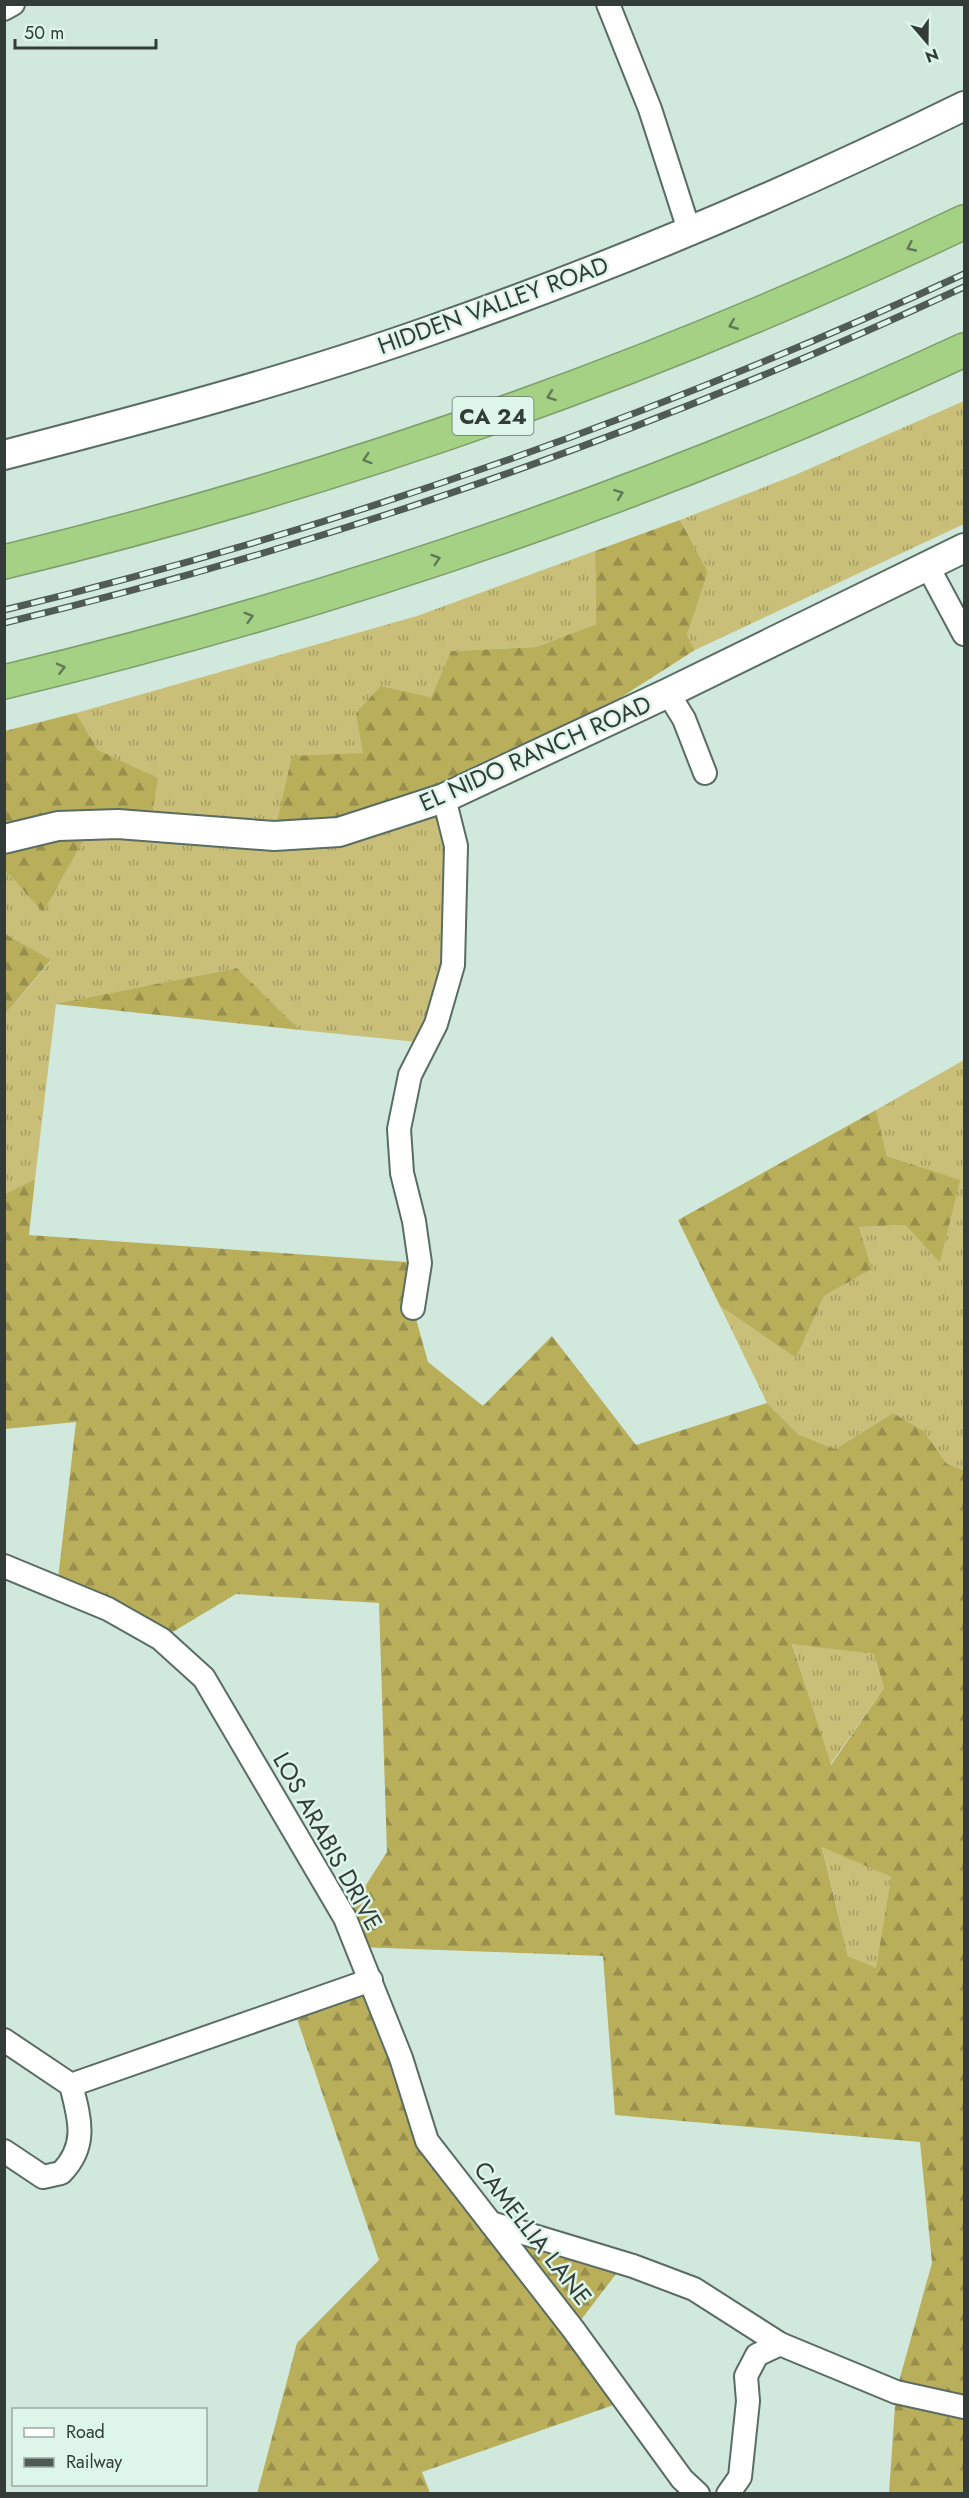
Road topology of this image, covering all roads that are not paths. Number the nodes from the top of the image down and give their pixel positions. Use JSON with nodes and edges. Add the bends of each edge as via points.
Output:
{"nodes":[{"id":1,"x":13,"y":4,"type":"edge"},
{"id":2,"x":608,"y":4,"type":"edge"},
{"id":3,"x":4,"y":9,"type":"edge"},
{"id":4,"x":964,"y":106,"type":"edge"},
{"id":5,"x":964,"y":222,"type":"edge"},
{"id":6,"x":689,"y":230,"type":"junction"},
{"id":7,"x":964,"y":350,"type":"edge"},
{"id":8,"x":4,"y":455,"type":"edge"},
{"id":9,"x":964,"y":548,"type":"edge"},
{"id":10,"x":4,"y":562,"type":"edge"},
{"id":11,"x":927,"y":565,"type":"junction"},
{"id":12,"x":964,"y":634,"type":"edge"},
{"id":13,"x":4,"y":682,"type":"edge"},
{"id":14,"x":668,"y":693,"type":"junction"},
{"id":15,"x":705,"y":773,"type":"dead end"},
{"id":16,"x":444,"y":798,"type":"junction"},
{"id":17,"x":4,"y":839,"type":"edge"},
{"id":18,"x":413,"y":1308,"type":"dead end"},
{"id":19,"x":4,"y":1566,"type":"edge"},
{"id":20,"x":371,"y":1980,"type":"junction"},
{"id":21,"x":4,"y":2040,"type":"edge"},
{"id":22,"x":70,"y":2085,"type":"junction"},
{"id":23,"x":4,"y":2151,"type":"edge"},
{"id":24,"x":491,"y":2223,"type":"junction"},
{"id":25,"x":780,"y":2344,"type":"junction"},
{"id":26,"x":964,"y":2407,"type":"edge"},
{"id":27,"x":698,"y":2493,"type":"edge"},
{"id":28,"x":728,"y":2493,"type":"edge"}],
"edges":[{"from":1,"to":3,"type":"street"},
{"from":2,"to":6,"type":"street","via":[[650,109]]},
{"from":4,"to":6,"type":"street","name":"HIDDEN VALLEY ROAD"},
{"from":5,"to":10,"type":"highway","number":"CA 24","one_way":true,"via":[[738,323],[519,407],[274,489]]},
{"from":6,"to":8,"type":"street","name":"HIDDEN VALLEY ROAD","via":[[429,331],[175,411]]},
{"from":13,"to":7,"type":"highway","one_way":true,"via":[[200,631],[474,546],[742,446]]},
{"from":9,"to":11,"type":"street","name":"EL NIDO RANCH ROAD"},
{"from":11,"to":12,"type":"street"},
{"from":11,"to":14,"type":"street","name":"EL NIDO RANCH ROAD"},
{"from":14,"to":15,"type":"street","via":[[684,719]]},
{"from":14,"to":16,"type":"street","name":"EL NIDO RANCH ROAD"},
{"from":16,"to":17,"type":"street","name":"EL NIDO RANCH ROAD","via":[[339,832],[274,836],[118,824],[58,826]]},
{"from":16,"to":18,"type":"street","via":[[456,846],[453,965],[436,1024],[410,1075],[399,1129],[402,1173],[420,1263]]},
{"from":19,"to":20,"type":"street","name":"LOS ARABIS DRIVE","via":[[117,1614],[161,1639],[204,1678],[345,1918]]},
{"from":20,"to":22,"type":"street"},
{"from":20,"to":24,"type":"street","name":"CAMELLIA LANE","via":[[427,2141]]},
{"from":21,"to":22,"type":"street"},
{"from":22,"to":23,"type":"street","via":[[79,2115],[79,2147],[61,2173],[43,2176]]},
{"from":24,"to":25,"type":"street","via":[[633,2266],[694,2289]]},
{"from":24,"to":27,"type":"street","name":"CAMELLIA LANE","via":[[682,2480]]},
{"from":25,"to":26,"type":"street","via":[[896,2392]]},
{"from":25,"to":28,"type":"street","via":[[757,2355],[746,2376],[748,2401],[740,2476]]}]}
